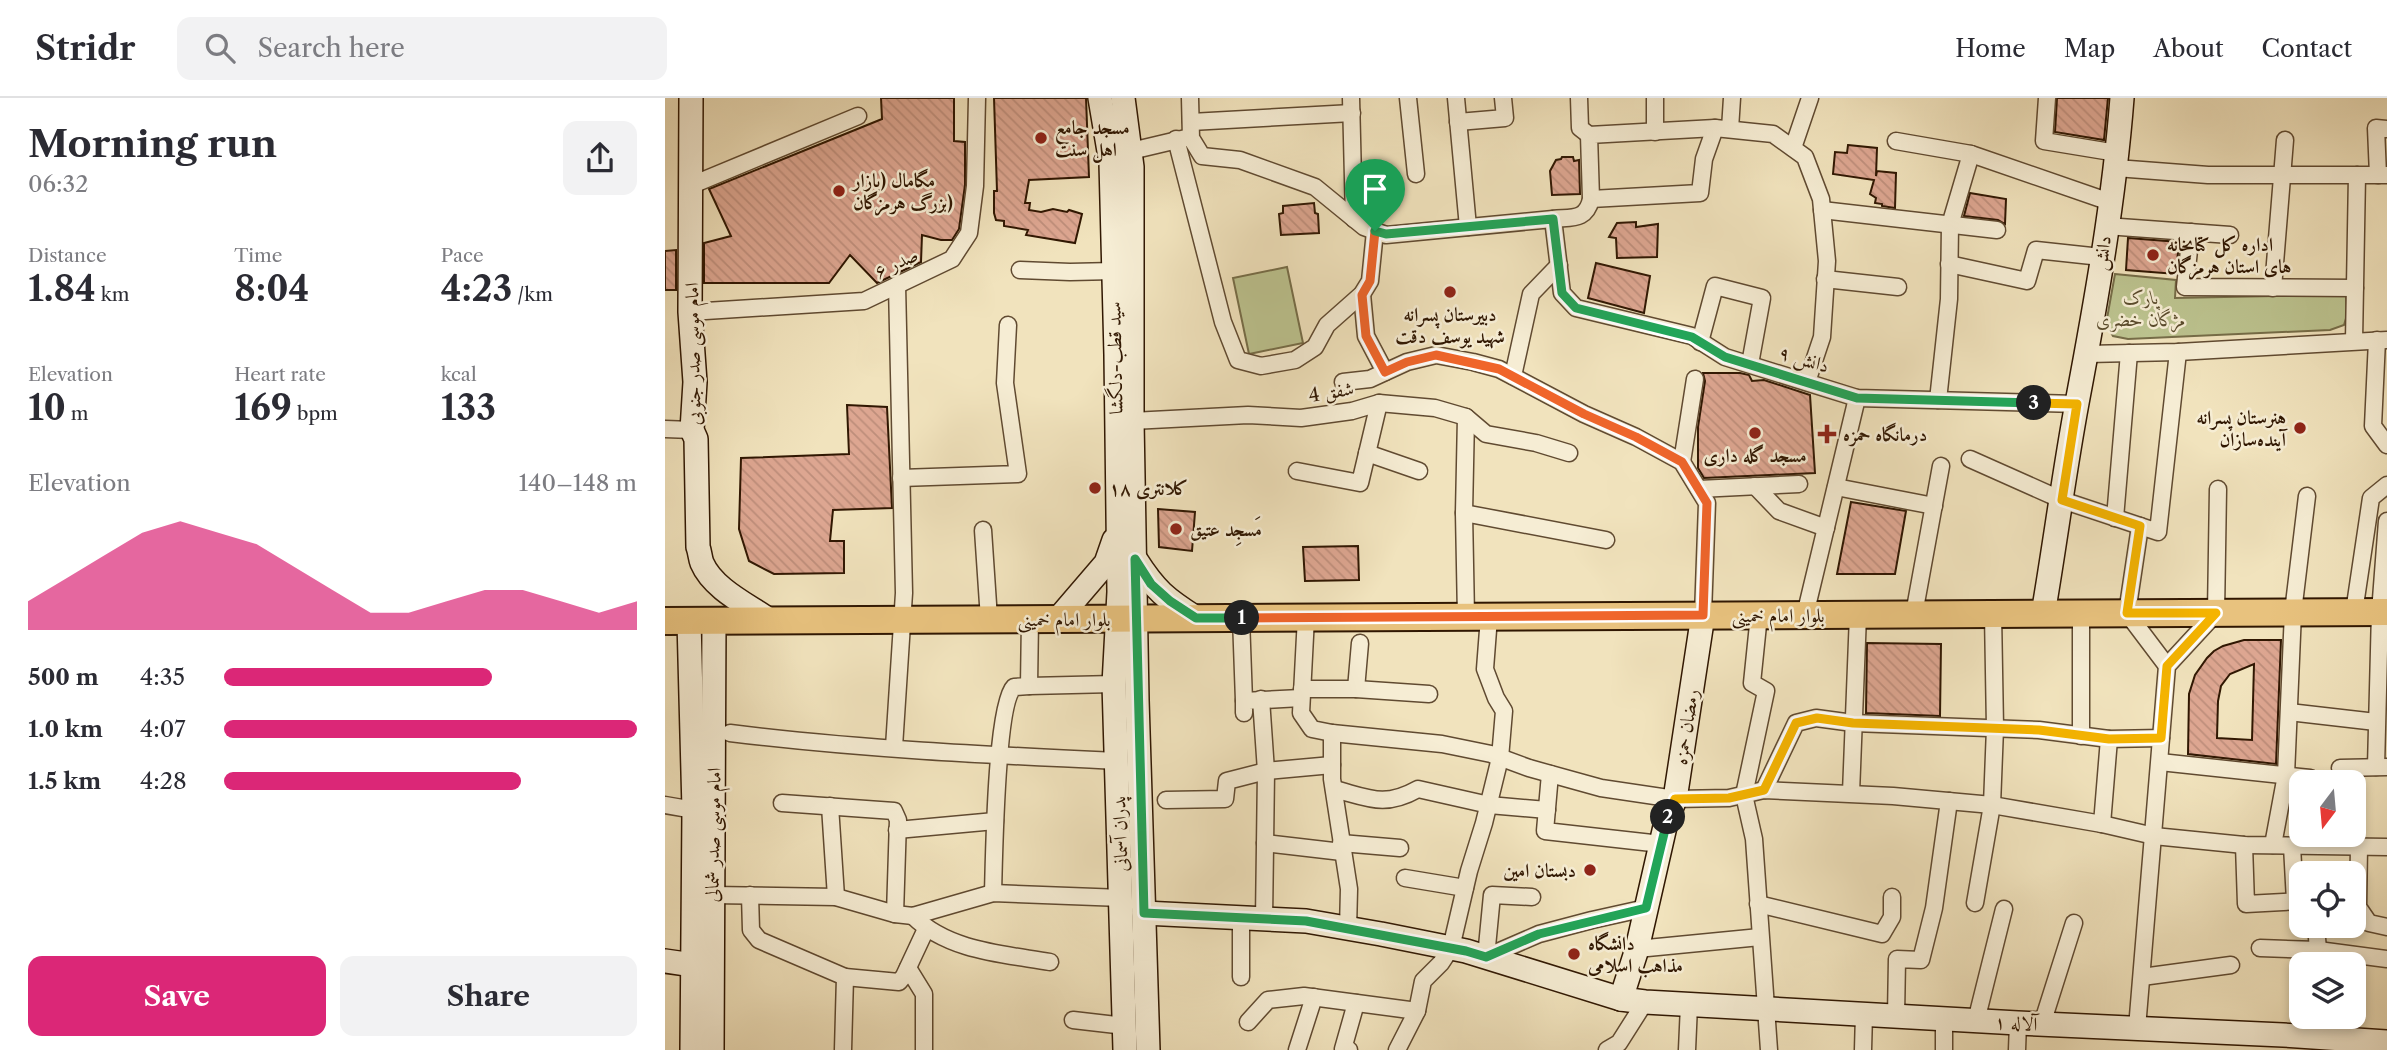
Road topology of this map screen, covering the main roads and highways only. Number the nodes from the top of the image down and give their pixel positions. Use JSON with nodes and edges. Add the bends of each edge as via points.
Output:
{"nodes":[{"id":1,"x":691,"y":98,"type":"edge"},
{"id":2,"x":1100,"y":98,"type":"edge"},
{"id":3,"x":1123,"y":98,"type":"edge"},
{"id":4,"x":2122,"y":98,"type":"edge"},
{"id":5,"x":1124,"y":355,"type":"junction"},
{"id":6,"x":1117,"y":530,"type":"junction"},
{"id":7,"x":1135,"y":559,"type":"junction"},
{"id":8,"x":2373,"y":612,"type":"edge"},
{"id":9,"x":2043,"y":614,"type":"junction"},
{"id":10,"x":1703,"y":615,"type":"junction"},
{"id":11,"x":1127,"y":618,"type":"junction"},
{"id":12,"x":1196,"y":618,"type":"junction"},
{"id":13,"x":1058,"y":619,"type":"junction"},
{"id":14,"x":769,"y":620,"type":"junction"},
{"id":15,"x":689,"y":621,"type":"edge"},
{"id":16,"x":1144,"y":913,"type":"junction"},
{"id":17,"x":665,"y":961,"type":"edge"},
{"id":18,"x":693,"y":965,"type":"junction"},
{"id":19,"x":1621,"y":999,"type":"junction"},
{"id":20,"x":2387,"y":1042,"type":"edge"},
{"id":21,"x":2337,"y":1044,"type":"edge"},
{"id":22,"x":692,"y":1050,"type":"edge"},
{"id":23,"x":712,"y":1050,"type":"edge"},
{"id":24,"x":1125,"y":1050,"type":"edge"},
{"id":25,"x":1148,"y":1050,"type":"edge"}],
"edges":[{"from":1,"to":14,"type":"main road","name":"امام موسی صدر جنوبی","via":[[692,430],[702,563],[723,588]]},
{"from":2,"to":5,"type":"main road","name":"سید قطب-دلگشا","via":[[1111,163],[1114,271]]},
{"from":3,"to":5,"type":"main road","name":"سید قطب-دلگشا","via":[[1131,151]]},
{"from":4,"to":9,"type":"main road","name":"دانش","via":[[2117,160]]},
{"from":5,"to":6,"type":"main road","name":"سید قطب-دلگشا"},
{"from":5,"to":7,"type":"main road","name":"سید قطب-دلگشا","via":[[1132,421]]},
{"from":6,"to":11,"type":"main road","name":"سید قطب-دلگشا"},
{"from":6,"to":13,"type":"main road","via":[[1106,564]]},
{"from":7,"to":11,"type":"main road","name":"سید قطب-دلگشا"},
{"from":7,"to":12,"type":"main road","via":[[1151,584]]},
{"from":8,"to":9,"type":"main road","name":"بلوار امام خمینی"},
{"from":9,"to":10,"type":"main road","name":"بلوار امام خمینی"},
{"from":10,"to":12,"type":"main road","name":"بلوار امام خمینی"},
{"from":10,"to":19,"type":"main road","name":"رمضان حمزه","via":[[1675,799]]},
{"from":11,"to":12,"type":"main road","name":"بلوار امام خمینی"},
{"from":11,"to":13,"type":"main road","name":"بلوار امام خمینی"},
{"from":11,"to":16,"type":"main road","name":"پدران آسمانی","via":[[1137,700]]},
{"from":11,"to":24,"type":"main road","name":"پدران آسمانی","via":[[1114,684]]},
{"from":13,"to":14,"type":"main road","name":"بلوار امام خمینی"},
{"from":14,"to":15,"type":"main road","name":"بلوار امام خمینی"},
{"from":15,"to":18,"type":"main road","name":"امام موسی صدر شمالی"},
{"from":15,"to":23,"type":"main road","name":"امام موسی صدر شمالی","via":[[712,895]]},
{"from":16,"to":19,"type":"main road","name":"آلاله ۱","via":[[1306,921],[1451,948]]},
{"from":16,"to":25,"type":"main road","name":"پدران آسمانی"},
{"from":17,"to":18,"type":"main road"},
{"from":18,"to":22,"type":"main road","name":"امام موسی صدر شمالی"},
{"from":19,"to":21,"type":"main road","name":"آلاله ۱"},
{"from":20,"to":21,"type":"main road","name":"آلاله ۱"}]}
